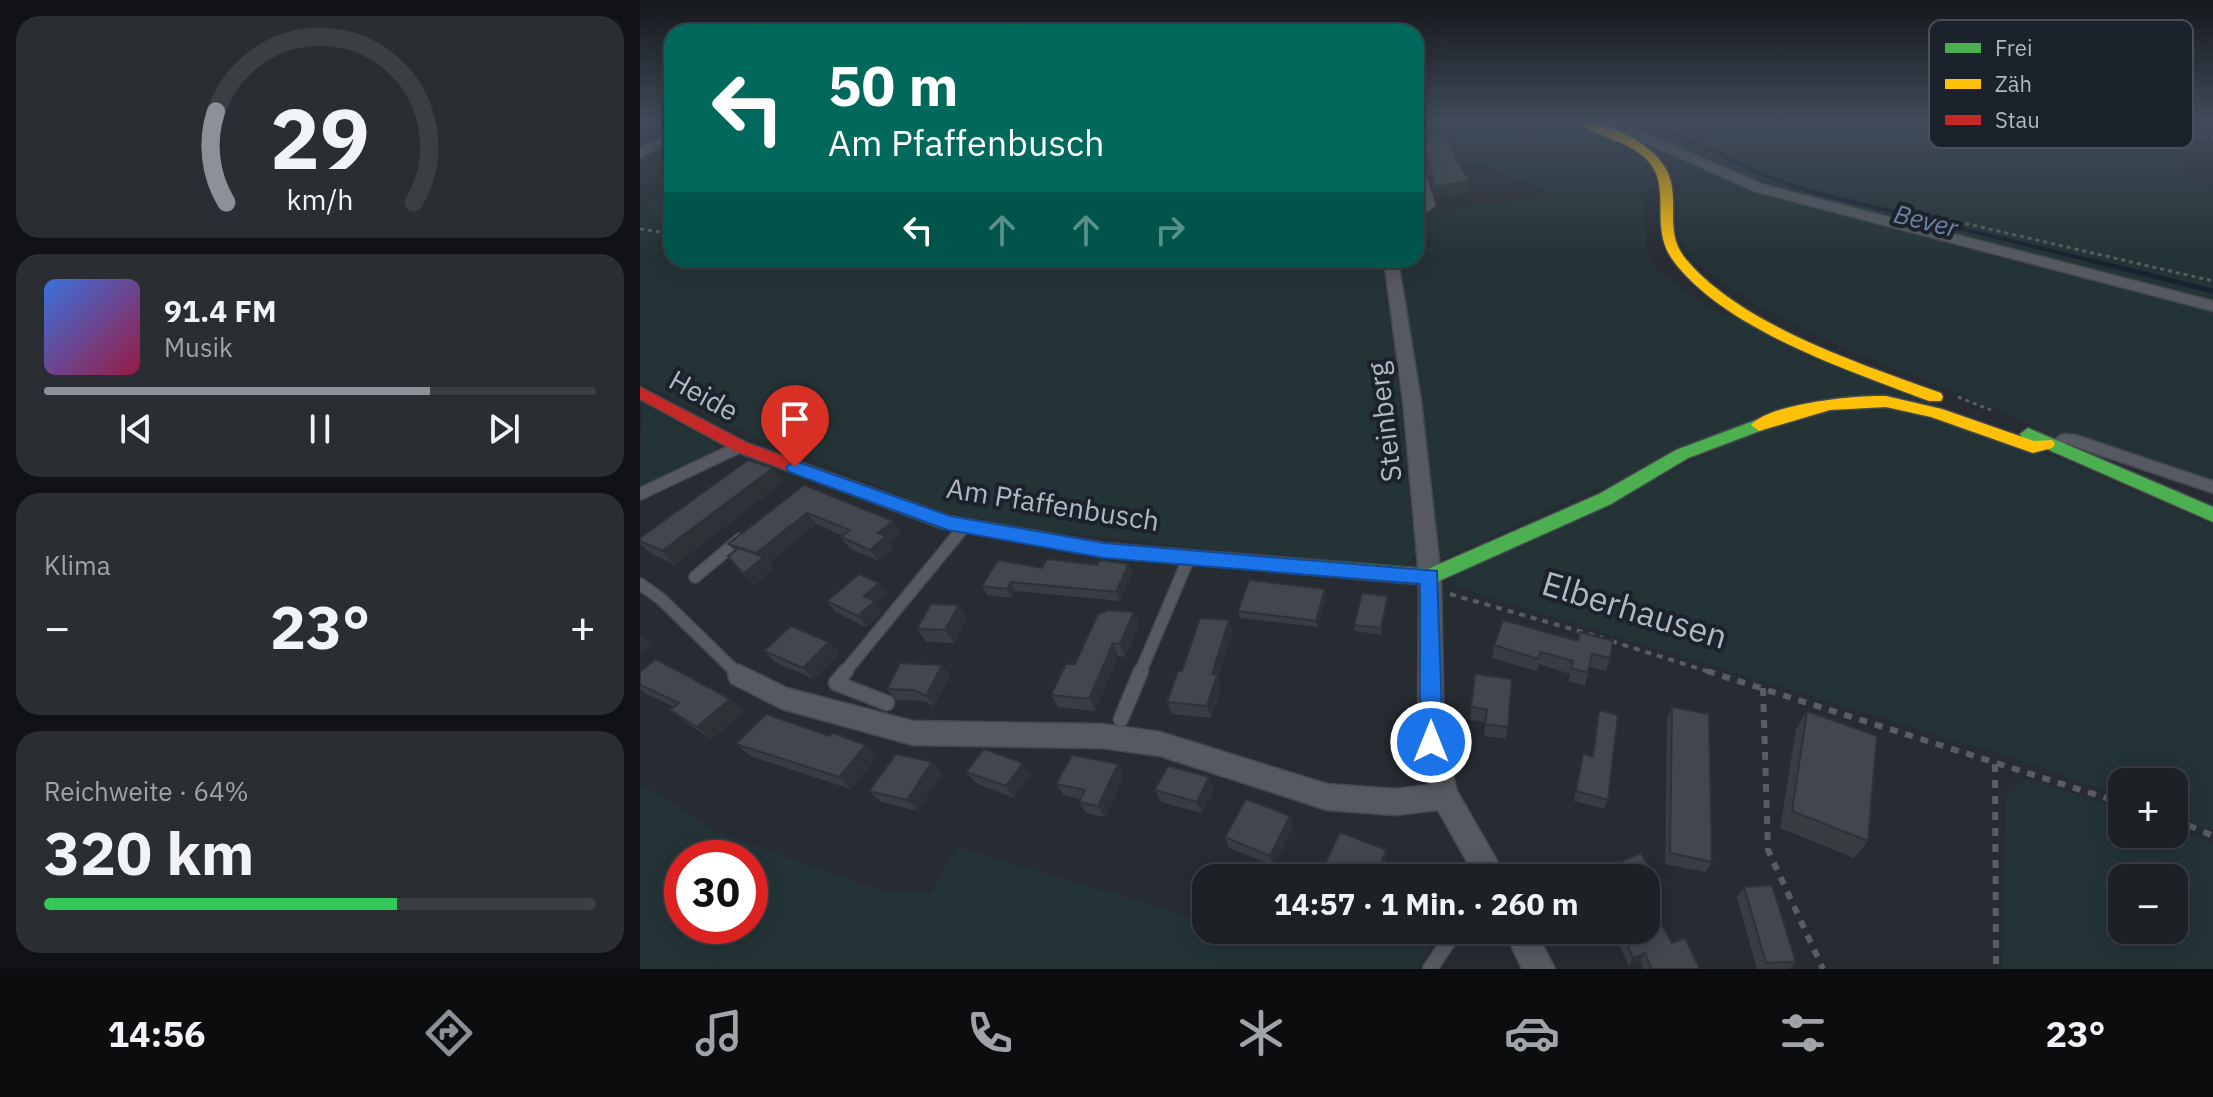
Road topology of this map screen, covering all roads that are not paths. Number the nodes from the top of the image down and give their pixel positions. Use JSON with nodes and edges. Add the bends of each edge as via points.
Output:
{"nodes":[{"id":1,"x":1657,"y":166,"type":"edge"},
{"id":2,"x":1707,"y":166,"type":"edge"},
{"id":3,"x":1392,"y":268,"type":"edge"},
{"id":4,"x":2213,"y":306,"type":"edge"},
{"id":5,"x":640,"y":392,"type":"edge"},
{"id":6,"x":2051,"y":446,"type":"junction"},
{"id":7,"x":741,"y":447,"type":"junction"},
{"id":8,"x":2213,"y":487,"type":"edge"},
{"id":9,"x":640,"y":494,"type":"edge"},
{"id":10,"x":2213,"y":515,"type":"edge"},
{"id":11,"x":965,"y":526,"type":"junction"},
{"id":12,"x":751,"y":531,"type":"edge"},
{"id":13,"x":1189,"y":558,"type":"junction"},
{"id":14,"x":695,"y":577,"type":"dead end"},
{"id":15,"x":1430,"y":577,"type":"junction"},
{"id":16,"x":640,"y":584,"type":"edge"},
{"id":17,"x":740,"y":676,"type":"joint"},
{"id":18,"x":887,"y":703,"type":"dead end"},
{"id":19,"x":1121,"y":719,"type":"dead end"},
{"id":20,"x":1445,"y":796,"type":"junction"},
{"id":21,"x":1484,"y":864,"type":"edge"},
{"id":22,"x":1447,"y":944,"type":"edge"},
{"id":23,"x":1526,"y":944,"type":"edge"},
{"id":24,"x":1430,"y":969,"type":"edge"},
{"id":25,"x":1539,"y":969,"type":"edge"}],
"edges":[{"from":1,"to":6,"type":"street","via":[[1667,191],[1661,216],[1666,239],[1690,272],[1713,289],[1846,361]]},
{"from":2,"to":4,"type":"street","via":[[1759,188]]},
{"from":3,"to":15,"type":"street","name":"Steinberg"},
{"from":5,"to":7,"type":"street","name":"Heide"},
{"from":6,"to":8,"type":"lane","via":[[2066,438]]},
{"from":6,"to":10,"type":"street"},
{"from":6,"to":15,"type":"street","via":[[2033,447],[1903,404],[1824,406],[1682,454],[1605,499]]},
{"from":7,"to":9,"type":"lane"},
{"from":7,"to":11,"type":"street","name":"Am Pfaffenbusch","via":[[817,482]]},
{"from":11,"to":13,"type":"street","name":"Am Pfaffenbusch","via":[[1104,550]]},
{"from":11,"to":18,"type":"lane","via":[[836,683]]},
{"from":12,"to":14,"type":"lane"},
{"from":13,"to":15,"type":"street","name":"Am Pfaffenbusch"},
{"from":13,"to":19,"type":"lane"},
{"from":15,"to":20,"type":"street","via":[[1431,742]]},
{"from":16,"to":17,"type":"lane"},
{"from":17,"to":20,"type":"street","via":[[782,698],[913,733],[1102,736],[1160,744],[1327,797],[1395,802]]},
{"from":20,"to":21,"type":"street"},
{"from":22,"to":24,"type":"lane"},
{"from":23,"to":25,"type":"street"}]}
